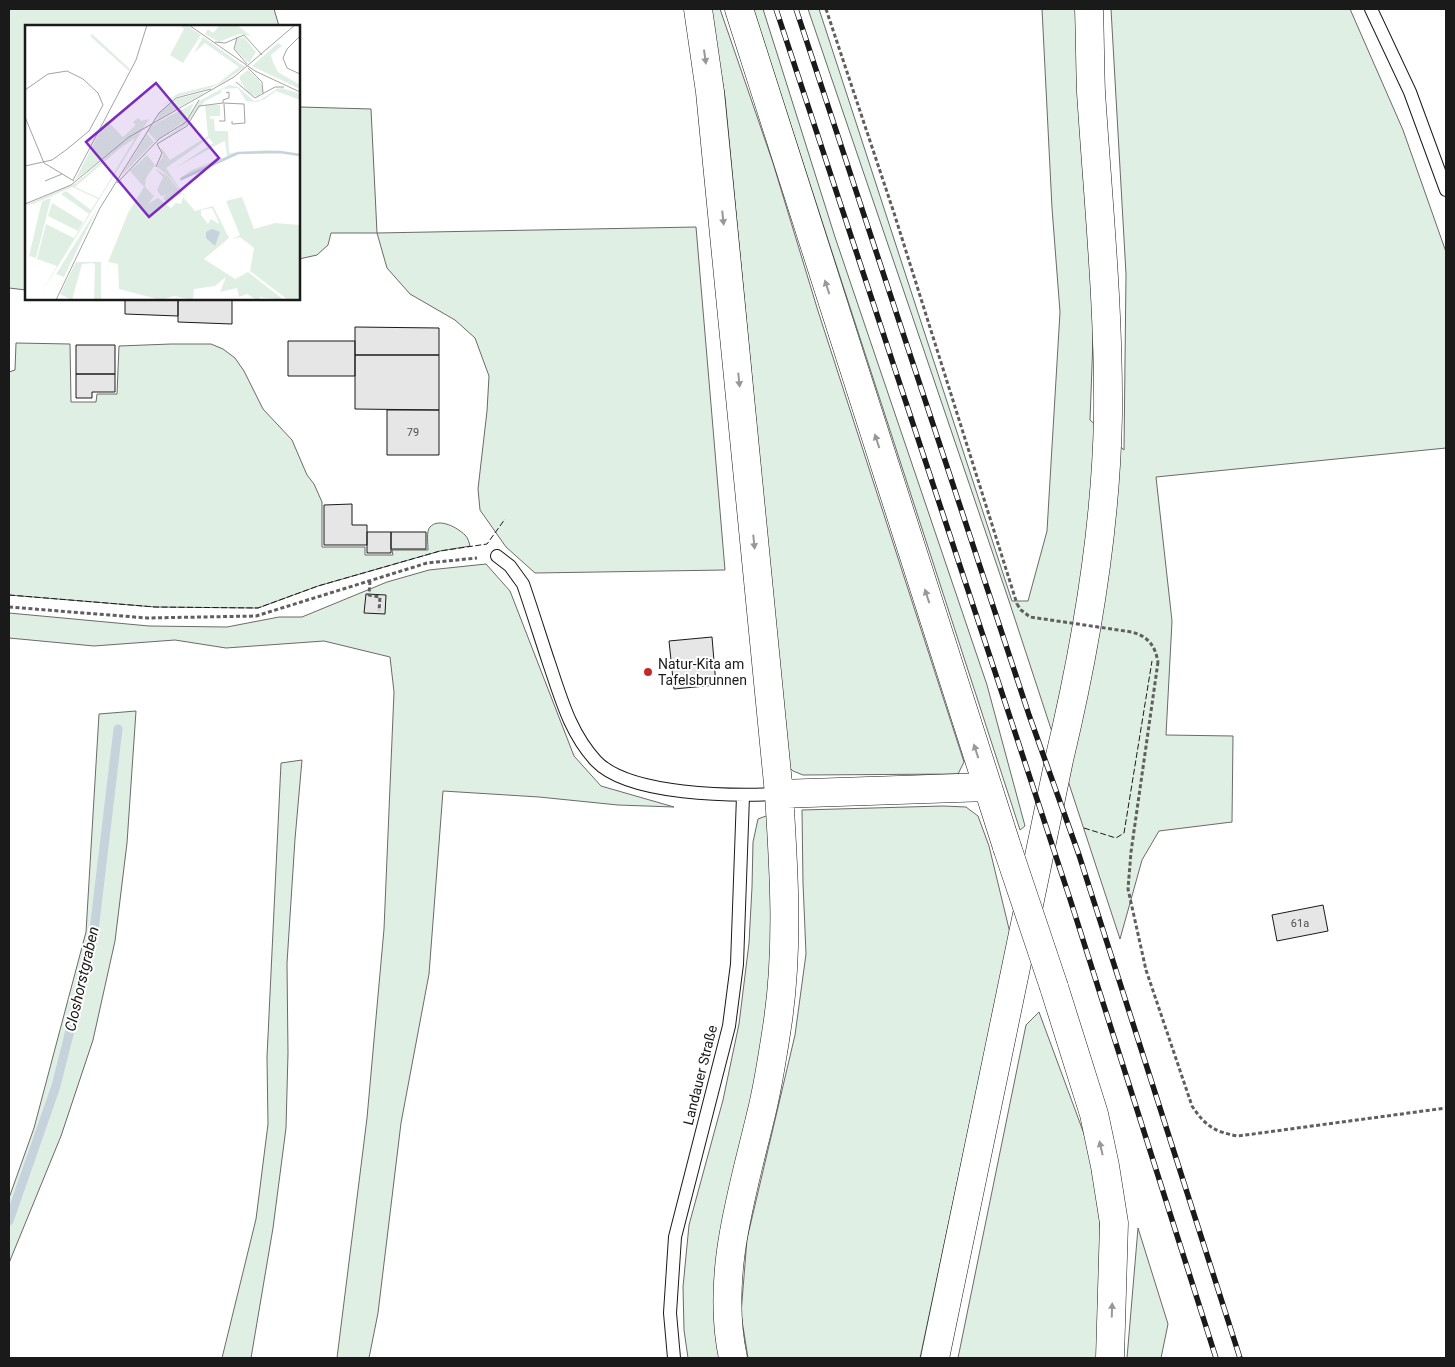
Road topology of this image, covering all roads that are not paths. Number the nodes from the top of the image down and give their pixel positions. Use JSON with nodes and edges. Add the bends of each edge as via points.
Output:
{"nodes":[{"id":1,"x":698,"y":9,"type":"edge"},
{"id":2,"x":739,"y":9,"type":"edge"},
{"id":3,"x":1089,"y":9,"type":"edge"},
{"id":4,"x":1371,"y":9,"type":"edge"},
{"id":5,"x":1446,"y":190,"type":"edge"},
{"id":6,"x":497,"y":556,"type":"road end"},
{"id":7,"x":988,"y":787,"type":"junction"},
{"id":8,"x":779,"y":794,"type":"junction"},
{"id":9,"x":743,"y":796,"type":"junction"},
{"id":10,"x":674,"y":1358,"type":"edge"},
{"id":11,"x":733,"y":1358,"type":"edge"},
{"id":12,"x":935,"y":1358,"type":"edge"},
{"id":13,"x":1110,"y":1358,"type":"edge"}],
"edges":[{"from":1,"to":8,"type":"main road","one_way":true,"via":[[710,92]]},
{"from":7,"to":2,"type":"main road","one_way":true},
{"from":3,"to":12,"type":"main road","via":[[1091,91],[1104,263],[1108,414],[1099,545],[1077,687]]},
{"from":4,"to":5,"type":"lane","via":[[1410,92]]},
{"from":6,"to":9,"type":"lane","via":[[510,566],[523,584],[566,712],[580,740],[598,762],[623,779],[648,785]]},
{"from":7,"to":8,"type":"main road"},
{"from":13,"to":7,"type":"main road","one_way":true,"bridge":true,"via":[[1114,1223],[1094,1114]]},
{"from":8,"to":9,"type":"lane"},
{"from":8,"to":11,"type":"main road","via":[[784,864],[784,952],[772,1055],[731,1245],[727,1293]]},
{"from":9,"to":10,"type":"lane","name":"Landauer Straße","via":[[737,964],[728,1026],[675,1236],[670,1313]]}]}
